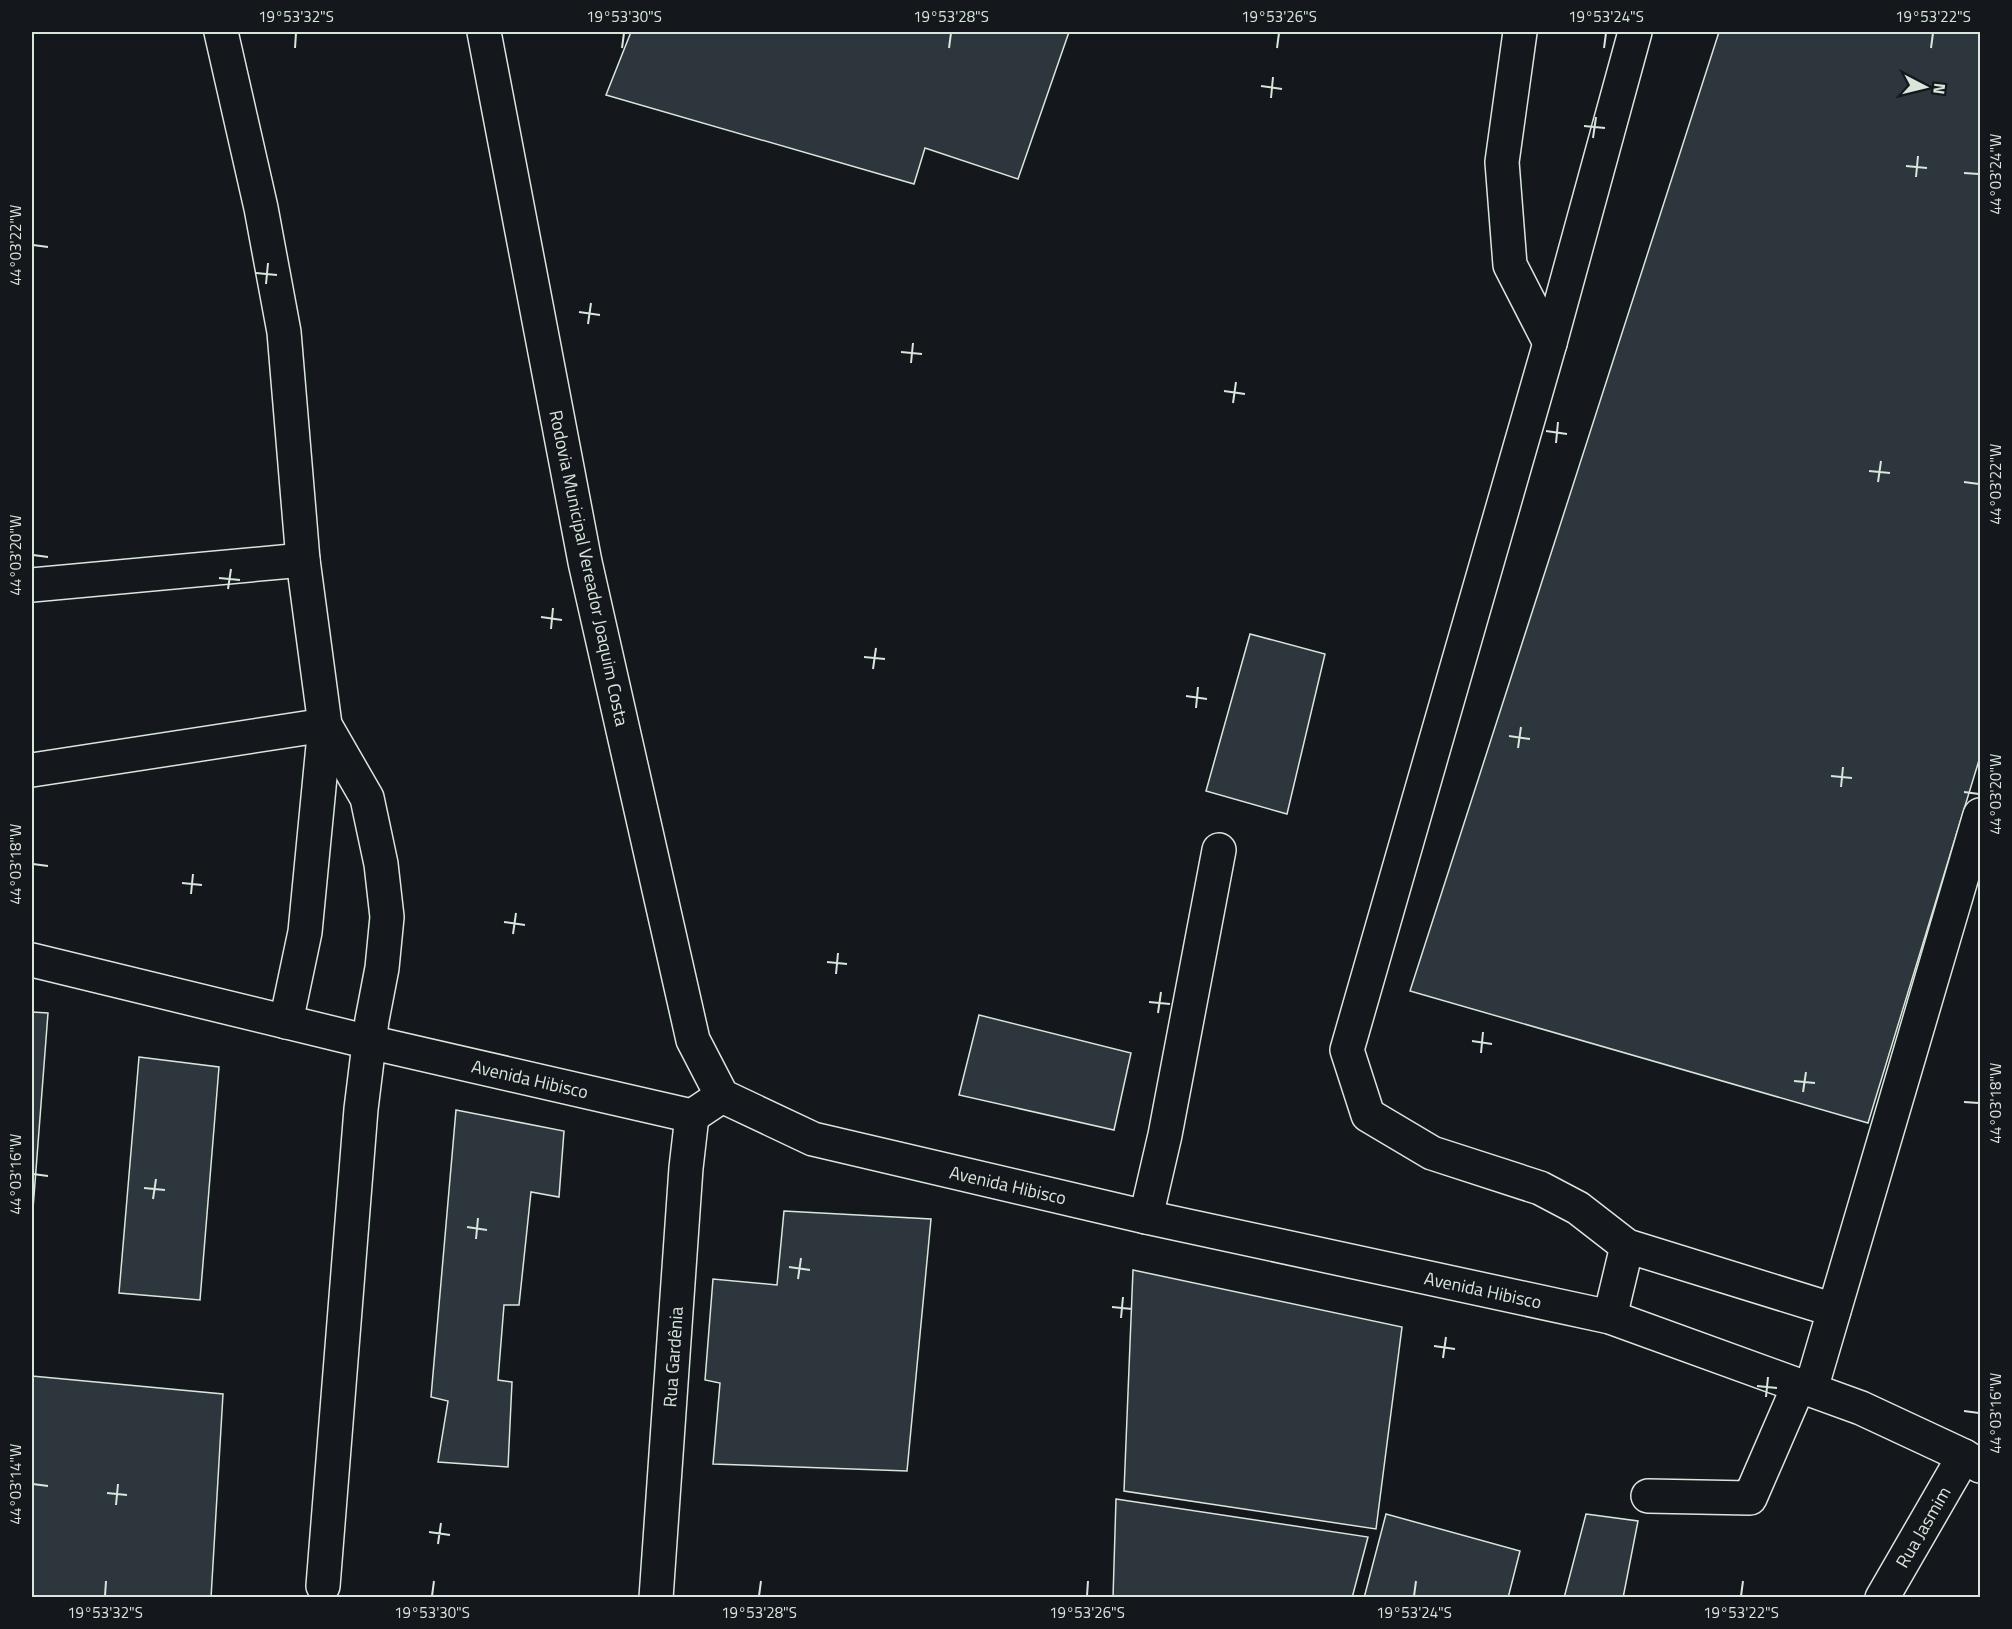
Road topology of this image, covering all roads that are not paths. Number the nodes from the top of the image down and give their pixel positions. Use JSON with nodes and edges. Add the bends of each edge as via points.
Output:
{"nodes":[{"id":1,"x":221,"y":32,"type":"edge"},
{"id":2,"x":484,"y":32,"type":"edge"},
{"id":3,"x":1520,"y":32,"type":"edge"},
{"id":4,"x":1635,"y":32,"type":"edge"},
{"id":5,"x":1550,"y":343,"type":"junction"},
{"id":6,"x":303,"y":560,"type":"junction"},
{"id":7,"x":32,"y":585,"type":"edge"},
{"id":8,"x":325,"y":725,"type":"junction"},
{"id":9,"x":32,"y":770,"type":"edge"},
{"id":10,"x":1980,"y":816,"type":"edge"},
{"id":11,"x":1219,"y":850,"type":"dead end"},
{"id":12,"x":32,"y":960,"type":"edge"},
{"id":13,"x":286,"y":1022,"type":"junction"},
{"id":14,"x":369,"y":1042,"type":"junction"},
{"id":15,"x":722,"y":1096,"type":"junction"},
{"id":16,"x":692,"y":1116,"type":"junction"},
{"id":17,"x":1146,"y":1217,"type":"junction"},
{"id":18,"x":1627,"y":1246,"type":"junction"},
{"id":19,"x":1834,"y":1310,"type":"junction"},
{"id":20,"x":1610,"y":1317,"type":"junction"},
{"id":21,"x":1805,"y":1387,"type":"junction"},
{"id":22,"x":1972,"y":1461,"type":"edge"},
{"id":23,"x":1648,"y":1496,"type":"dead end"},
{"id":24,"x":323,"y":1586,"type":"dead end"},
{"id":25,"x":656,"y":1598,"type":"edge"},
{"id":26,"x":1882,"y":1598,"type":"edge"}],
"edges":[{"from":1,"to":6,"type":"main road","via":[[284,332]]},
{"from":2,"to":15,"type":"main road","name":"Rodovia Municipal Vereador Joaquim Costa","via":[[588,574],[693,1040]]},
{"from":3,"to":5,"type":"main road","via":[[1502,162],[1510,265]]},
{"from":4,"to":5,"type":"main road"},
{"from":5,"to":18,"type":"main road","via":[[1347,1050],[1368,1115],[1432,1153],[1540,1188],[1578,1208]]},
{"from":6,"to":7,"type":"main road"},
{"from":6,"to":8,"type":"main road"},
{"from":8,"to":9,"type":"main road"},
{"from":8,"to":13,"type":"main road","via":[[305,932]]},
{"from":8,"to":14,"type":"main road","via":[[367,798],[381,864],[387,917]]},
{"from":10,"to":19,"type":"main road"},
{"from":11,"to":17,"type":"main road"},
{"from":12,"to":13,"type":"main road","name":"Avenida Hibisco"},
{"from":13,"to":14,"type":"main road","name":"Avenida Hibisco"},
{"from":14,"to":16,"type":"main road","name":"Avenida Hibisco"},
{"from":14,"to":24,"type":"main road"},
{"from":15,"to":16,"type":"main road"},
{"from":15,"to":17,"type":"main road","name":"Avenida Hibisco","via":[[813,1139]]},
{"from":16,"to":25,"type":"main road","name":"Rua Gardênia"},
{"from":17,"to":20,"type":"main road","name":"Avenida Hibisco"},
{"from":18,"to":19,"type":"main road"},
{"from":18,"to":20,"type":"main road"},
{"from":19,"to":21,"type":"main road"},
{"from":20,"to":21,"type":"main road","name":"Avenida Hibisco"},
{"from":21,"to":22,"type":"main road","name":"Avenida Hibisco","via":[[1861,1408]]},
{"from":21,"to":23,"type":"main road","via":[[1750,1498]]},
{"from":22,"to":26,"type":"main road","name":"Rua Jasmim"}]}
